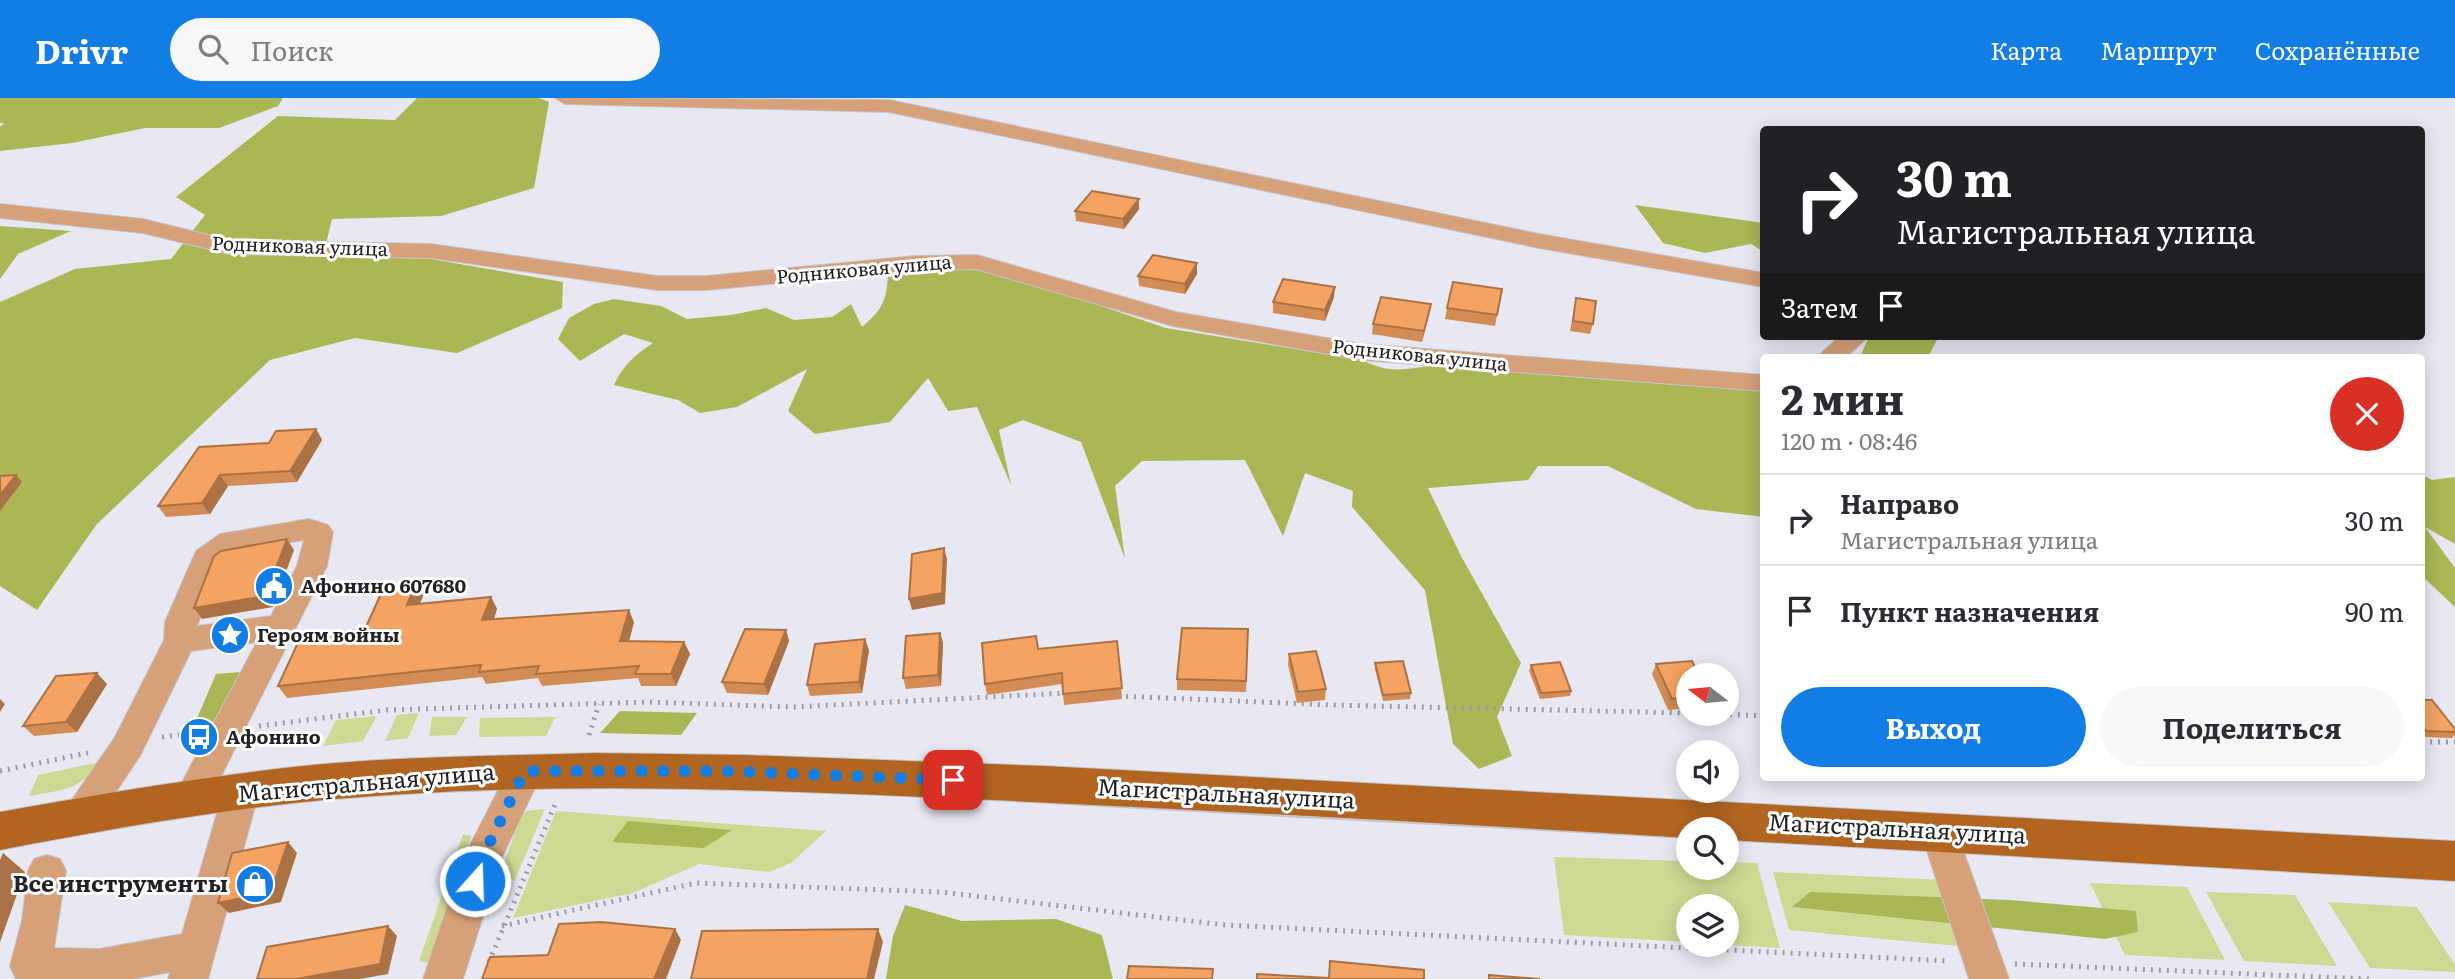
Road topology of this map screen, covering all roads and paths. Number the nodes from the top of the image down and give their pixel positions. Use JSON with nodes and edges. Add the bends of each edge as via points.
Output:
{"nodes":[{"id":1,"x":565,"y":98,"type":"edge"},
{"id":2,"x":0,"y":211,"type":"edge"},
{"id":3,"x":1760,"y":279,"type":"edge"},
{"id":4,"x":1851,"y":340,"type":"edge"},
{"id":5,"x":1834,"y":354,"type":"edge"},
{"id":6,"x":1760,"y":383,"type":"edge"},
{"id":7,"x":281,"y":627,"type":"junction"},
{"id":8,"x":180,"y":640,"type":"junction"},
{"id":9,"x":1073,"y":694,"type":"edge"},
{"id":10,"x":1114,"y":695,"type":"edge"},
{"id":11,"x":599,"y":704,"type":"junction"},
{"id":12,"x":1676,"y":713,"type":"edge"},
{"id":13,"x":1740,"y":715,"type":"edge"},
{"id":14,"x":1760,"y":716,"type":"edge"},
{"id":15,"x":227,"y":729,"type":"junction"},
{"id":16,"x":589,"y":735,"type":"dead end"},
{"id":17,"x":2455,"y":741,"type":"edge"},
{"id":18,"x":2425,"y":742,"type":"edge"},
{"id":19,"x":525,"y":771,"type":"junction"},
{"id":20,"x":241,"y":792,"type":"junction"},
{"id":21,"x":191,"y":799,"type":"junction"},
{"id":22,"x":556,"y":800,"type":"dead end"},
{"id":23,"x":81,"y":813,"type":"junction"},
{"id":24,"x":1938,"y":830,"type":"junction"},
{"id":25,"x":0,"y":831,"type":"edge"},
{"id":26,"x":2455,"y":861,"type":"edge"},
{"id":27,"x":47,"y":871,"type":"dead end"},
{"id":28,"x":502,"y":926,"type":"junction"},
{"id":29,"x":192,"y":964,"type":"edge"},
{"id":30,"x":486,"y":968,"type":"edge"},
{"id":31,"x":1985,"y":971,"type":"edge"},
{"id":32,"x":443,"y":979,"type":"edge"},
{"id":33,"x":2369,"y":979,"type":"edge"}],
"edges":[{"from":1,"to":3,"type":"street","via":[[889,106],[1539,242]]},
{"from":2,"to":6,"type":"street","name":"Родниковая улица","via":[[143,226],[229,247],[431,251],[657,283],[977,262],[1173,319],[1362,352]]},
{"from":4,"to":5,"type":"street"},
{"from":7,"to":8,"type":"street"},
{"from":7,"to":8,"type":"street","via":[[320,540],[318,533],[309,529],[232,541],[207,559],[181,622]]},
{"from":7,"to":15,"type":"street"},
{"from":8,"to":23,"type":"street","via":[[128,746]]},
{"from":9,"to":11,"type":"path","via":[[793,707]]},
{"from":10,"to":12,"type":"path"},
{"from":11,"to":15,"type":"path","via":[[387,710]]},
{"from":11,"to":16,"type":"path"},
{"from":13,"to":14,"type":"path"},
{"from":15,"to":21,"type":"street"},
{"from":17,"to":18,"type":"path"},
{"from":19,"to":20,"type":"main road","name":"Магистральная улица","via":[[435,774]]},
{"from":19,"to":24,"type":"main road","name":"Магистральная улица","via":[[926,778]]},
{"from":19,"to":32,"type":"street","via":[[483,856]]},
{"from":20,"to":21,"type":"main road","name":"Магистральная улица"},
{"from":20,"to":29,"type":"street"},
{"from":21,"to":23,"type":"main road","name":"Магистральная улица"},
{"from":22,"to":28,"type":"path"},
{"from":23,"to":25,"type":"main road","name":"Магистральная улица"},
{"from":24,"to":26,"type":"main road","name":"Магистральная улица"},
{"from":24,"to":31,"type":"street"},
{"from":27,"to":29,"type":"street","via":[[30,966]]},
{"from":28,"to":30,"type":"path"},
{"from":28,"to":31,"type":"path","via":[[696,883],[940,891],[1225,925]]},
{"from":31,"to":33,"type":"path"}]}
